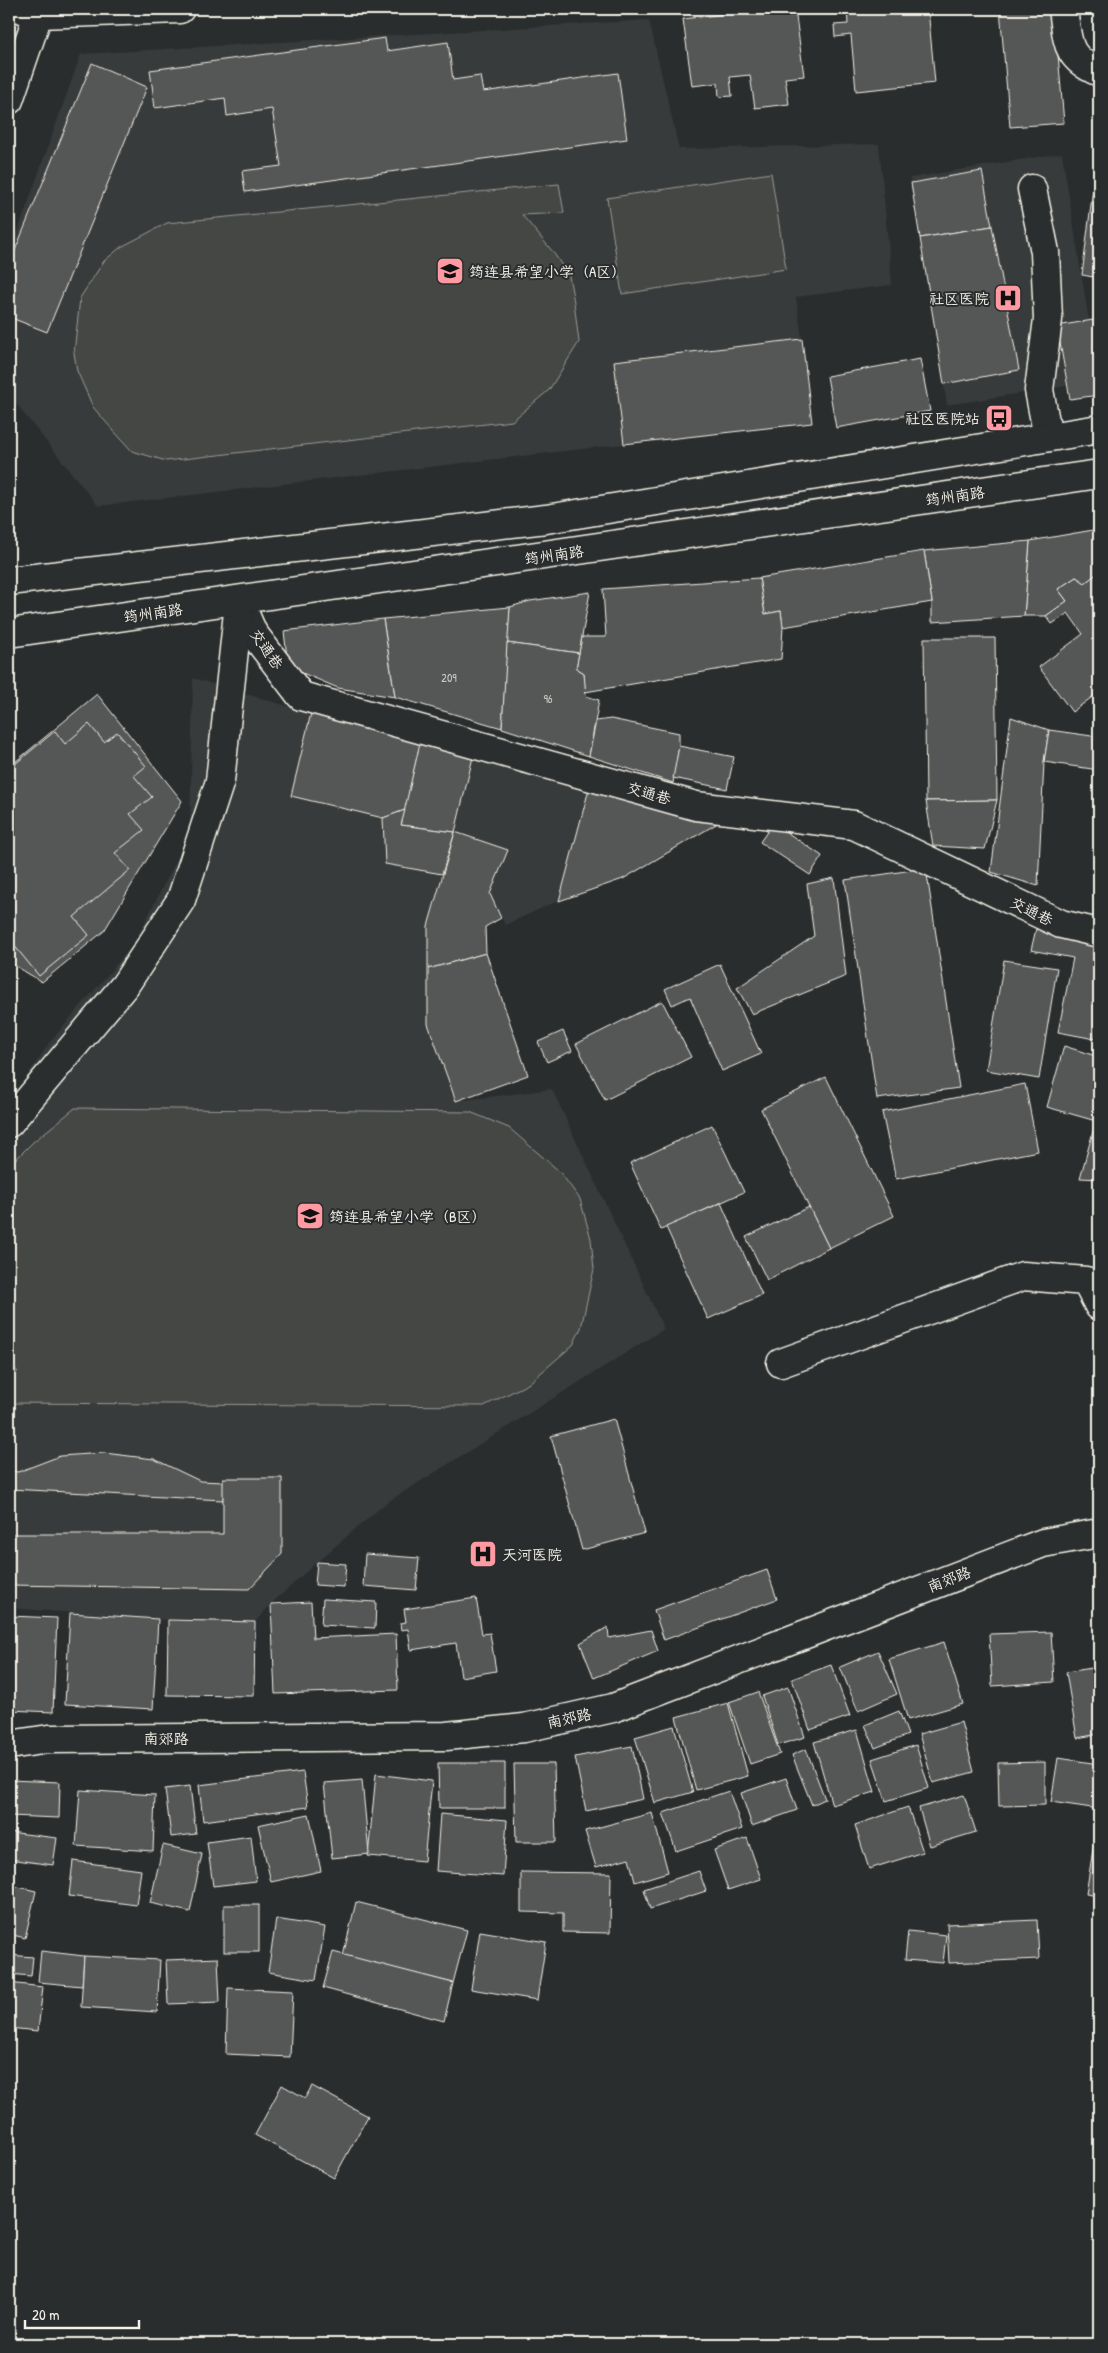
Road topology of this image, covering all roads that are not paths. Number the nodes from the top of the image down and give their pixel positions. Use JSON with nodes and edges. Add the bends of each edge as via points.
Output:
{"nodes":[{"id":1,"x":180,"y":9,"type":"edge"},
{"id":2,"x":1063,"y":9,"type":"edge"},
{"id":3,"x":33,"y":11,"type":"edge"},
{"id":4,"x":1099,"y":72,"type":"edge"},
{"id":5,"x":9,"y":100,"type":"edge"},
{"id":6,"x":1032,"y":189,"type":"dead end"},
{"id":7,"x":1099,"y":429,"type":"edge"},
{"id":8,"x":1048,"y":438,"type":"junction"},
{"id":9,"x":1099,"y":474,"type":"edge"},
{"id":10,"x":9,"y":581,"type":"edge"},
{"id":11,"x":239,"y":601,"type":"junction"},
{"id":12,"x":9,"y":633,"type":"edge"},
{"id":13,"x":1099,"y":933,"type":"edge"},
{"id":14,"x":9,"y":1123,"type":"edge"},
{"id":15,"x":1099,"y":1306,"type":"edge"},
{"id":16,"x":781,"y":1363,"type":"dead end"},
{"id":17,"x":1099,"y":1533,"type":"edge"},
{"id":18,"x":9,"y":1745,"type":"edge"}],
"edges":[{"from":1,"to":3,"type":"main road"},
{"from":2,"to":4,"type":"main road","via":[[1068,44],[1082,65]]},
{"from":3,"to":5,"type":"main road"},
{"from":6,"to":8,"type":"main road","via":[[1045,252],[1048,319],[1039,390]]},
{"from":7,"to":8,"type":"main road"},
{"from":8,"to":10,"type":"main road","via":[[546,519]]},
{"from":9,"to":11,"type":"main road","name":"筠州南路"},
{"from":11,"to":12,"type":"main road","name":"筠州南路"},
{"from":11,"to":13,"type":"main road","name":"交通巷","via":[[253,633],[301,696],[696,806],[854,826],[1061,924]]},
{"from":11,"to":14,"type":"main road","via":[[220,781],[180,900],[124,985]]},
{"from":15,"to":16,"type":"main road","via":[[1086,1281],[1023,1276]]},
{"from":17,"to":18,"type":"main road","name":"南郊路","via":[[1044,1543],[613,1708],[524,1728],[446,1736],[49,1739]]}]}
